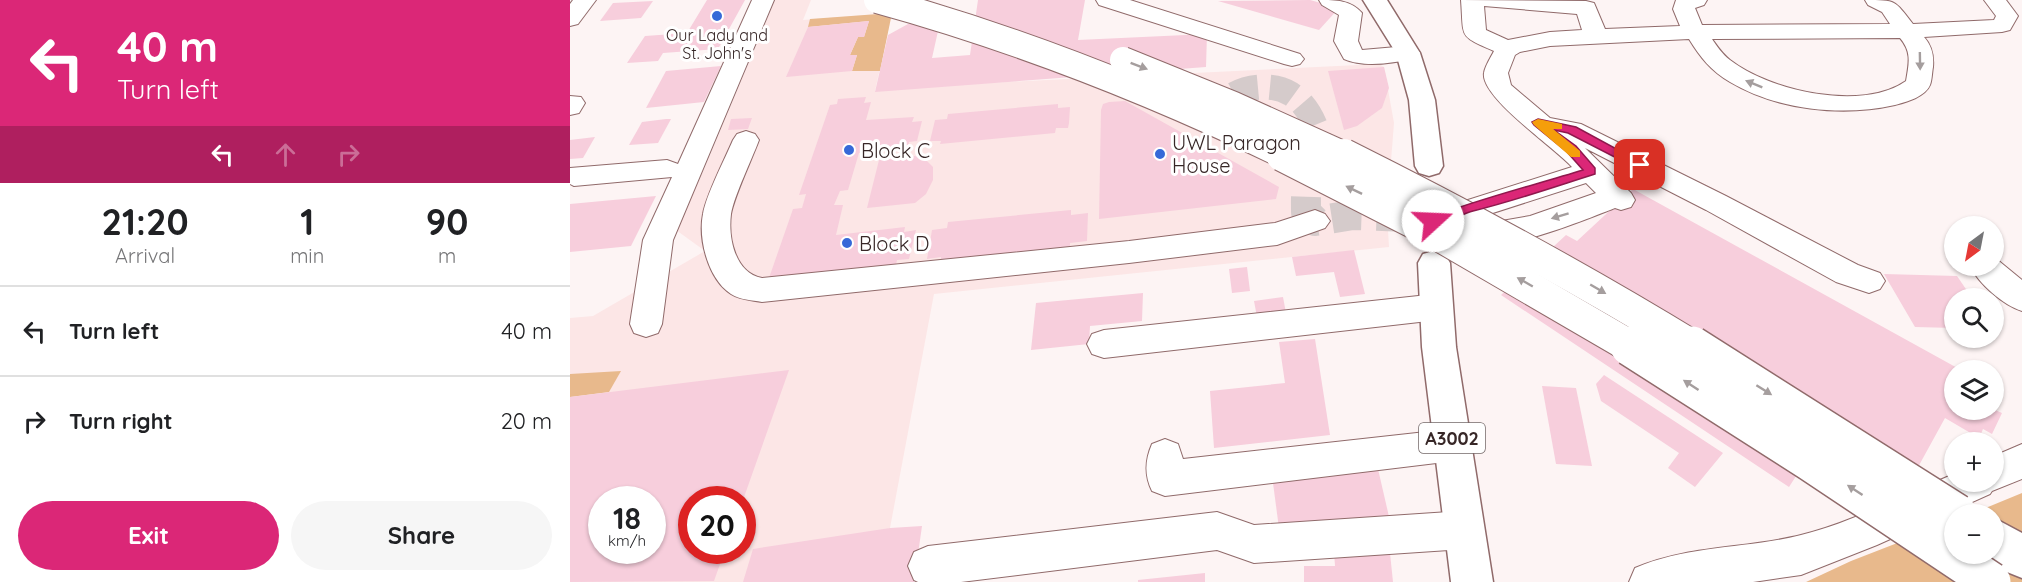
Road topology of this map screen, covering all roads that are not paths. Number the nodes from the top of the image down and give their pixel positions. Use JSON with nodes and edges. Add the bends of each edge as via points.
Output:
{"nodes":[{"id":1,"x":585,"y":0,"type":"edge"},
{"id":2,"x":763,"y":0,"type":"edge"},
{"id":3,"x":877,"y":0,"type":"edge"},
{"id":4,"x":945,"y":0,"type":"edge"},
{"id":5,"x":1107,"y":0,"type":"edge"},
{"id":6,"x":1330,"y":0,"type":"edge"},
{"id":7,"x":1375,"y":0,"type":"edge"},
{"id":8,"x":1472,"y":0,"type":"edge"},
{"id":9,"x":1488,"y":0,"type":"edge"},
{"id":10,"x":1876,"y":0,"type":"edge"},
{"id":11,"x":1890,"y":0,"type":"edge"},
{"id":12,"x":1690,"y":2,"type":"edge"},
{"id":13,"x":2008,"y":7,"type":"edge"},
{"id":14,"x":570,"y":19,"type":"edge"},
{"id":15,"x":1944,"y":28,"type":"junction"},
{"id":16,"x":1906,"y":31,"type":"junction"},
{"id":17,"x":1696,"y":32,"type":"junction"},
{"id":18,"x":1653,"y":34,"type":"junction"},
{"id":19,"x":1596,"y":37,"type":"junction"},
{"id":20,"x":1509,"y":49,"type":"junction"},
{"id":21,"x":1408,"y":53,"type":"junction"},
{"id":22,"x":1292,"y":59,"type":"dead end"},
{"id":23,"x":1538,"y":122,"type":"junction"},
{"id":24,"x":1428,"y":166,"type":"dead end"},
{"id":25,"x":705,"y":167,"type":"dead end"},
{"id":26,"x":667,"y":169,"type":"dead end"},
{"id":27,"x":1591,"y":171,"type":"junction"},
{"id":28,"x":574,"y":176,"type":"dead end"},
{"id":29,"x":1315,"y":221,"type":"dead end"},
{"id":30,"x":1434,"y":263,"type":"dead end"},
{"id":31,"x":1996,"y":276,"type":"edge"},
{"id":32,"x":1869,"y":281,"type":"dead end"},
{"id":33,"x":2022,"y":299,"type":"edge"},
{"id":34,"x":1437,"y":307,"type":"junction"},
{"id":35,"x":646,"y":324,"type":"dead end"},
{"id":36,"x":1104,"y":344,"type":"dead end"},
{"id":37,"x":1453,"y":445,"type":"junction"},
{"id":38,"x":1165,"y":456,"type":"dead end"},
{"id":39,"x":2022,"y":461,"type":"edge"},
{"id":40,"x":2004,"y":469,"type":"edge"},
{"id":41,"x":1954,"y":492,"type":"edge"},
{"id":42,"x":1944,"y":506,"type":"edge"},
{"id":43,"x":1464,"y":530,"type":"junction"},
{"id":44,"x":2004,"y":545,"type":"edge"},
{"id":45,"x":2022,"y":557,"type":"edge"},
{"id":46,"x":928,"y":566,"type":"dead end"},
{"id":47,"x":1472,"y":582,"type":"edge"},
{"id":48,"x":1648,"y":582,"type":"edge"},
{"id":49,"x":1990,"y":582,"type":"edge"}],
"edges":[{"from":1,"to":14,"type":"lane"},
{"from":2,"to":35,"type":"lane","via":[[658,240]]},
{"from":49,"to":3,"type":"main road","one_way":true,"bridge":true,"via":[[1874,502],[1594,322],[1372,199],[1118,81],[980,31]]},
{"from":4,"to":42,"type":"main road","one_way":true,"bridge":true,"via":[[1081,44],[1188,85],[1354,159],[1470,218],[1674,334]]},
{"from":5,"to":22,"type":"lane"},
{"from":6,"to":21,"type":"lane","via":[[1351,13],[1346,41],[1352,54],[1359,57]]},
{"from":7,"to":21,"type":"main road"},
{"from":8,"to":20,"type":"lane","via":[[1474,34]]},
{"from":9,"to":19,"type":"lane","via":[[1586,8]]},
{"from":10,"to":16,"type":"lane","via":[[1890,7]]},
{"from":11,"to":15,"type":"lane"},
{"from":12,"to":17,"type":"lane","via":[[1684,13]]},
{"from":12,"to":18,"type":"lane","via":[[1662,18]]},
{"from":13,"to":15,"type":"lane","via":[[2002,25]]},
{"from":15,"to":16,"type":"lane"},
{"from":16,"to":17,"type":"lane"},
{"from":16,"to":17,"type":"lane","one_way":true,"via":[[1918,44],[1922,56],[1918,84],[1901,96],[1846,103],[1772,91],[1742,79],[1720,65]]},
{"from":17,"to":18,"type":"lane"},
{"from":18,"to":19,"type":"lane"},
{"from":19,"to":20,"type":"lane","via":[[1529,42]]},
{"from":20,"to":23,"type":"lane","via":[[1498,64],[1499,87]]},
{"from":21,"to":24,"type":"main road","via":[[1422,100]]},
{"from":23,"to":27,"type":"lane"},
{"from":23,"to":32,"type":"lane","via":[[1572,130],[1847,274]]},
{"from":25,"to":29,"type":"lane","via":[[741,154],[717,213],[717,239],[732,278],[744,287],[762,290],[1277,234]]},
{"from":26,"to":28,"type":"lane"},
{"from":27,"to":27,"type":"lane","one_way":true,"via":[[1618,198],[1501,233],[1478,235],[1433,221]]},
{"from":30,"to":34,"type":"main road","number":"A3002"},
{"from":31,"to":33,"type":"lane"},
{"from":34,"to":36,"type":"lane"},
{"from":34,"to":37,"type":"main road","number":"A3002"},
{"from":37,"to":38,"type":"lane","via":[[1165,479]]},
{"from":37,"to":43,"type":"main road","number":"A3002"},
{"from":39,"to":40,"type":"lane"},
{"from":41,"to":48,"type":"lane","via":[[1801,555]]},
{"from":43,"to":46,"type":"lane","via":[[1254,544],[1217,531]]},
{"from":43,"to":47,"type":"main road","number":"A3002"},
{"from":44,"to":45,"type":"main road"}]}
